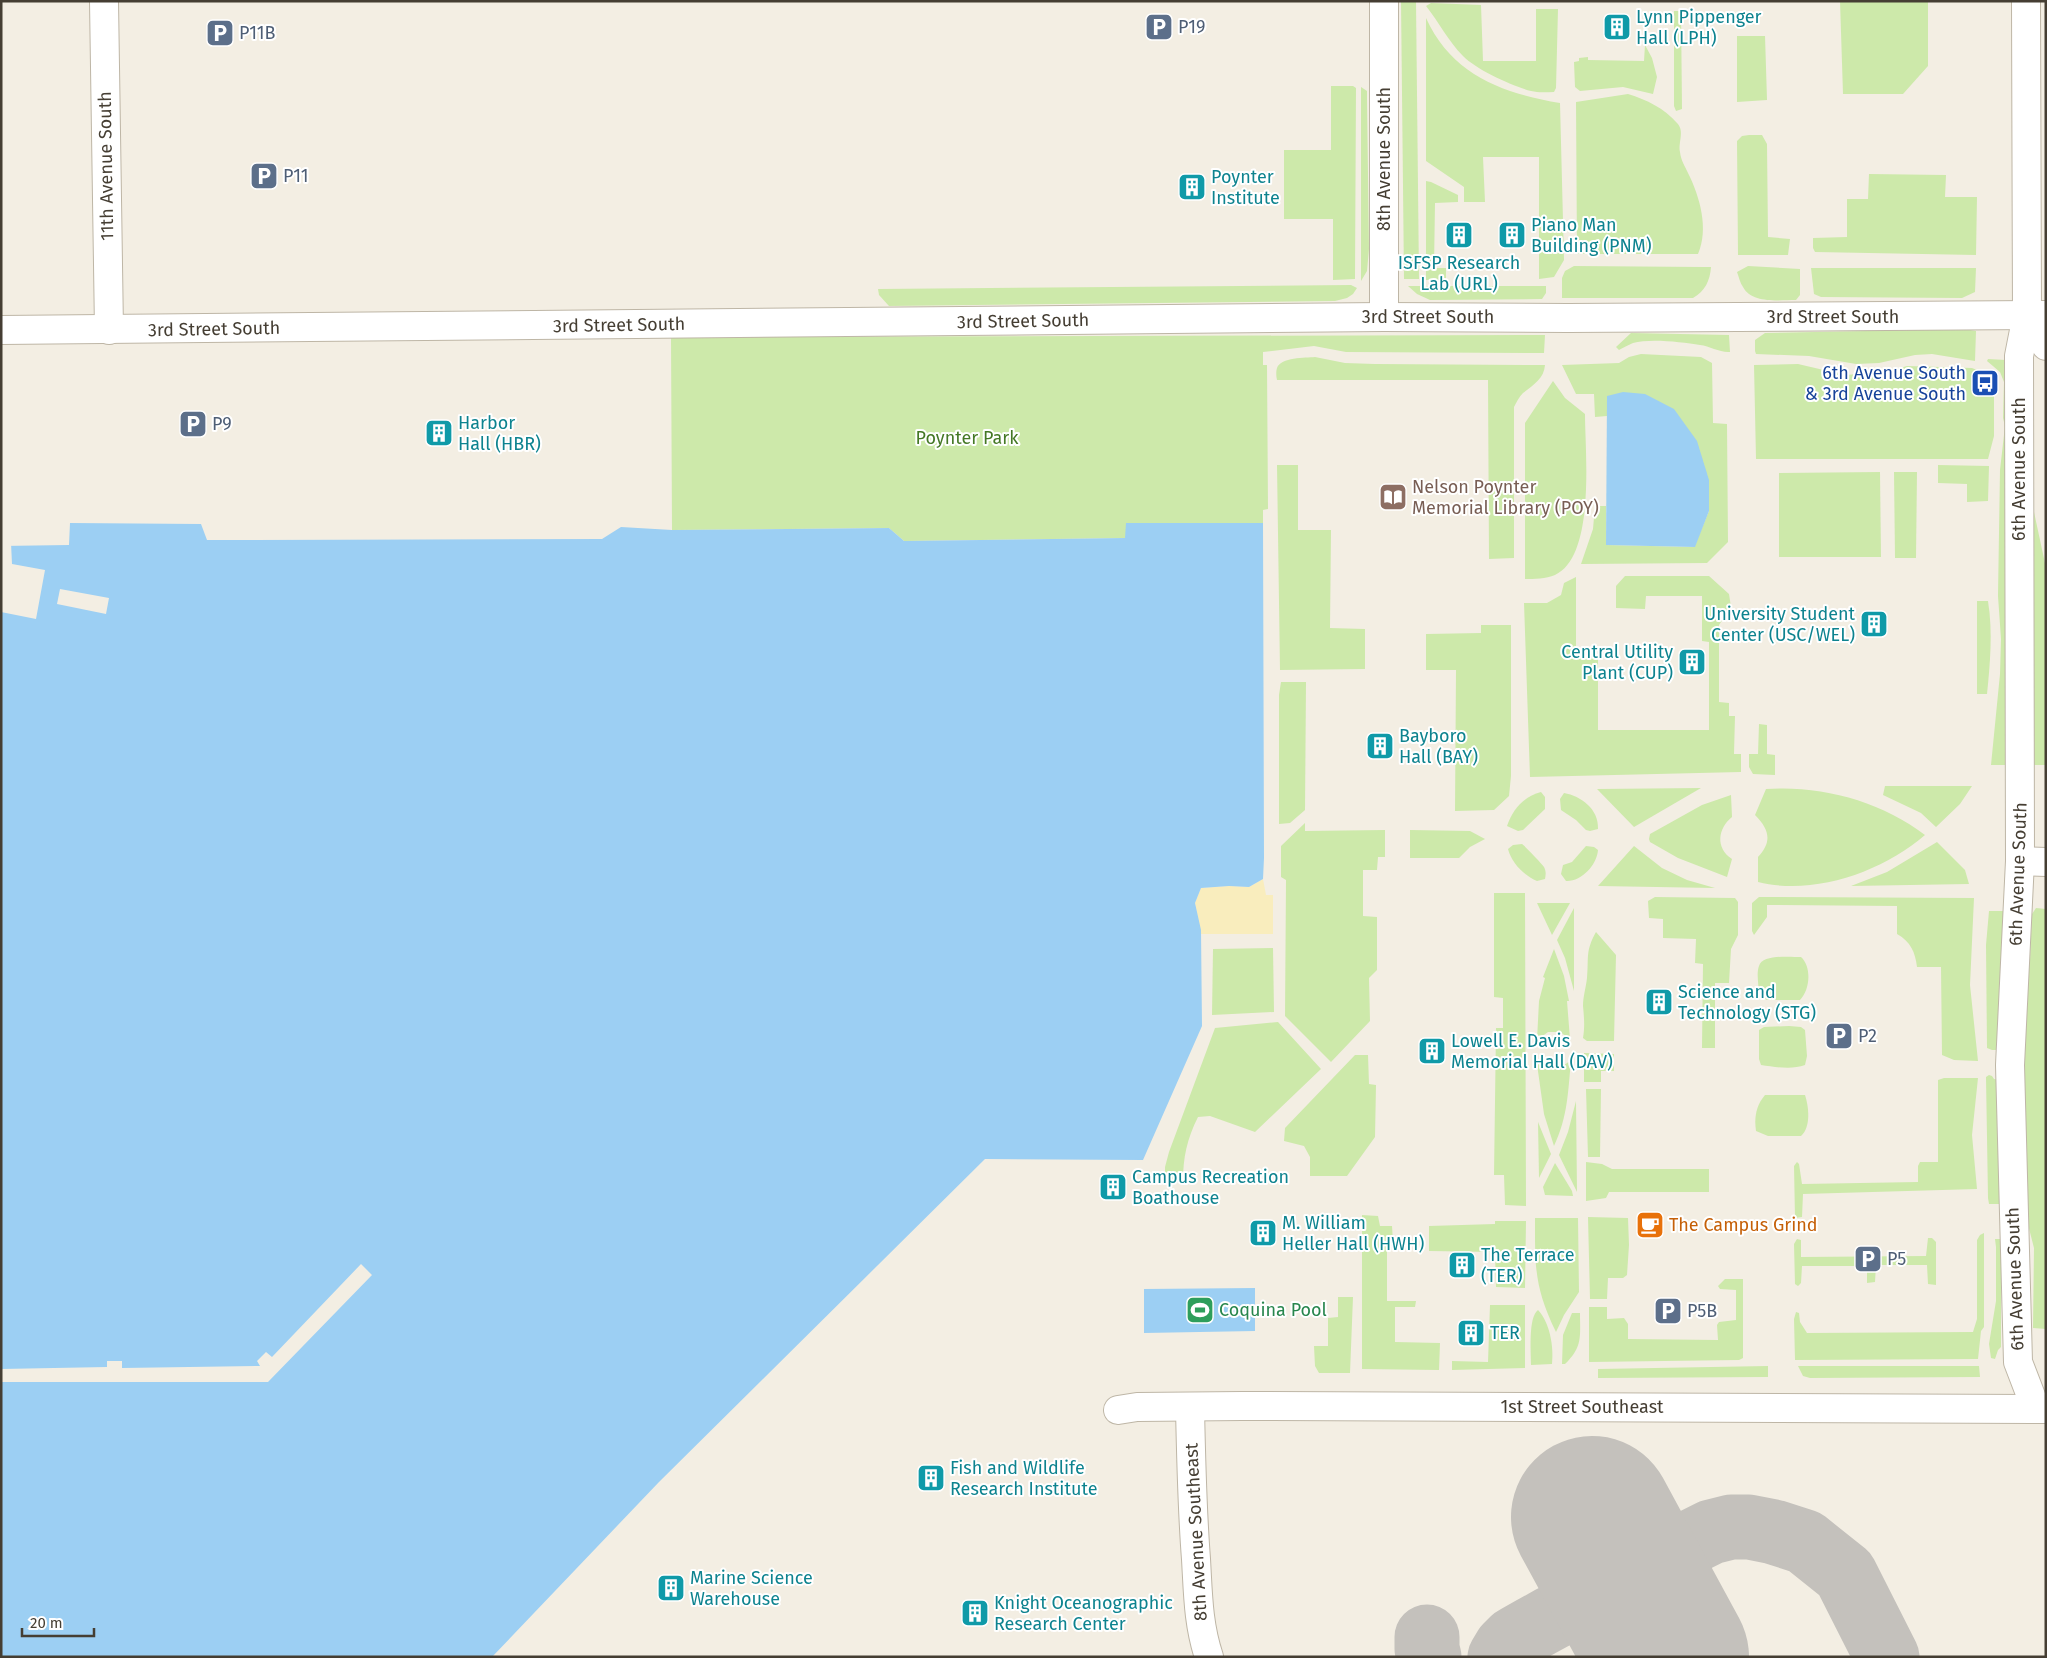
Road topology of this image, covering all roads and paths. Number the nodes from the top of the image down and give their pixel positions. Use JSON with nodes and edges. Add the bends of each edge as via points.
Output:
{"nodes":[{"id":1,"x":104,"y":1,"type":"edge"},
{"id":2,"x":1384,"y":1,"type":"edge"},
{"id":3,"x":2026,"y":1,"type":"edge"},
{"id":4,"x":2036,"y":315,"type":"edge"},
{"id":5,"x":1384,"y":317,"type":"junction"},
{"id":6,"x":1,"y":330,"type":"edge"},
{"id":7,"x":109,"y":330,"type":"junction"},
{"id":8,"x":2046,"y":346,"type":"edge"},
{"id":9,"x":2033,"y":862,"type":"edge"},
{"id":10,"x":2043,"y":1403,"type":"edge"},
{"id":11,"x":1190,"y":1407,"type":"junction"},
{"id":12,"x":1118,"y":1410,"type":"dead end"},
{"id":13,"x":1209,"y":1657,"type":"edge"}],
"edges":[{"from":1,"to":7,"type":"street","name":"11th Avenue South"},
{"from":2,"to":5,"type":"street","name":"8th Avenue South"},
{"from":3,"to":4,"type":"street","name":"6th Avenue South"},
{"from":4,"to":5,"type":"street","name":"3rd Street South"},
{"from":4,"to":8,"type":"street"},
{"from":4,"to":9,"type":"street","name":"6th Avenue South","via":[[2019,356]]},
{"from":5,"to":7,"type":"street","name":"3rd Street South"},
{"from":6,"to":7,"type":"street","name":"3rd Street South"},
{"from":9,"to":10,"type":"street","name":"6th Avenue South","via":[[2010,1065],[2018,1362]]},
{"from":10,"to":11,"type":"street","name":"1st Street Southeast"},
{"from":11,"to":12,"type":"street","name":"1st Street Southeast"},
{"from":11,"to":13,"type":"street","name":"8th Avenue Southeast","via":[[1198,1599],[1201,1633]]}]}
